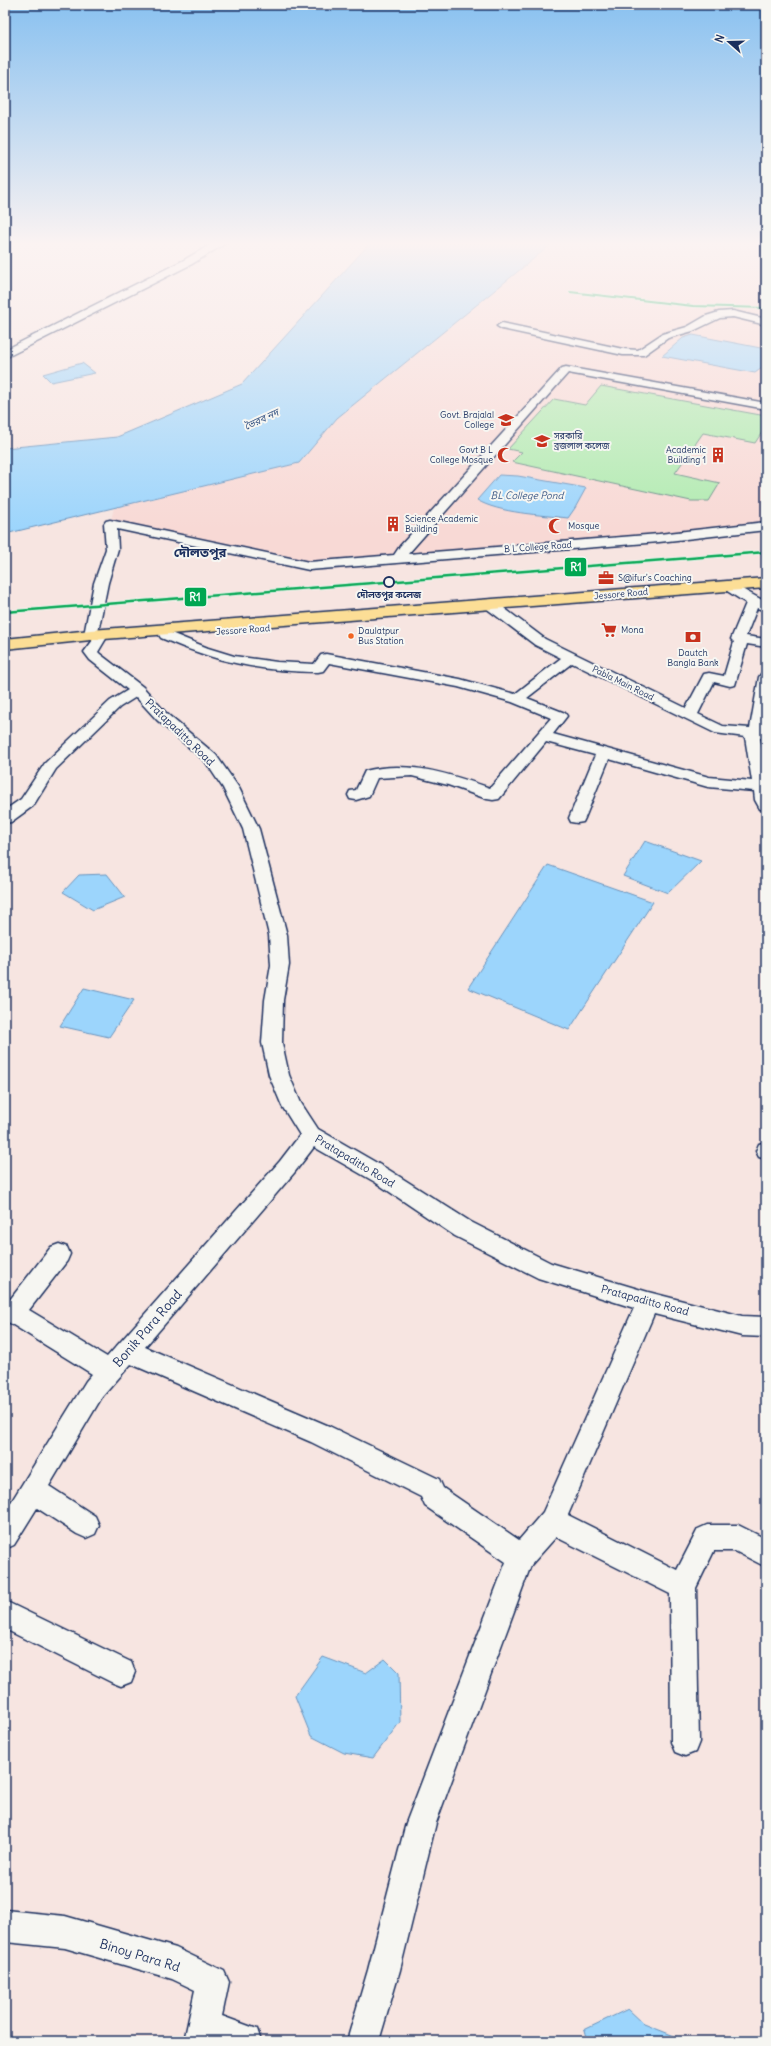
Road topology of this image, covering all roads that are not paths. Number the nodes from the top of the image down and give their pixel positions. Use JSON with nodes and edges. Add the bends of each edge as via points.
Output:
{"nodes":[{"id":1,"x":38,"y":338,"type":"edge"},
{"id":2,"x":560,"y":338,"type":"edge"},
{"id":3,"x":661,"y":338,"type":"edge"},
{"id":4,"x":5,"y":355,"type":"edge"},
{"id":5,"x":766,"y":406,"type":"edge"},
{"id":6,"x":766,"y":526,"type":"edge"},
{"id":7,"x":399,"y":558,"type":"junction"},
{"id":8,"x":766,"y":583,"type":"edge"},
{"id":9,"x":729,"y":586,"type":"junction"},
{"id":10,"x":753,"y":602,"type":"junction"},
{"id":11,"x":483,"y":605,"type":"junction"},
{"id":12,"x":766,"y":607,"type":"edge"},
{"id":13,"x":166,"y":635,"type":"junction"},
{"id":14,"x":96,"y":637,"type":"junction"},
{"id":15,"x":742,"y":639,"type":"junction"},
{"id":16,"x":766,"y":643,"type":"edge"},
{"id":17,"x":5,"y":644,"type":"edge"},
{"id":18,"x":5,"y":650,"type":"edge"},
{"id":19,"x":571,"y":657,"type":"junction"},
{"id":20,"x":766,"y":677,"type":"edge"},
{"id":21,"x":138,"y":690,"type":"junction"},
{"id":22,"x":517,"y":699,"type":"junction"},
{"id":23,"x":690,"y":715,"type":"junction"},
{"id":24,"x":758,"y":733,"type":"edge"},
{"id":25,"x":543,"y":736,"type":"junction"},
{"id":26,"x":604,"y":753,"type":"junction"},
{"id":27,"x":761,"y":787,"type":"junction"},
{"id":28,"x":356,"y":795,"type":"dead end"},
{"id":29,"x":766,"y":805,"type":"edge"},
{"id":30,"x":5,"y":818,"type":"edge"},
{"id":31,"x":578,"y":818,"type":"dead end"},
{"id":32,"x":311,"y":1135,"type":"junction"},
{"id":33,"x":59,"y":1254,"type":"dead end"},
{"id":34,"x":648,"y":1302,"type":"junction"},
{"id":35,"x":766,"y":1327,"type":"edge"},
{"id":36,"x":128,"y":1351,"type":"junction"},
{"id":37,"x":109,"y":1371,"type":"junction"},
{"id":38,"x":32,"y":1490,"type":"junction"},
{"id":39,"x":552,"y":1522,"type":"junction"},
{"id":40,"x":86,"y":1524,"type":"dead end"},
{"id":41,"x":5,"y":1536,"type":"edge"},
{"id":42,"x":766,"y":1554,"type":"edge"},
{"id":43,"x":521,"y":1557,"type":"junction"},
{"id":44,"x":684,"y":1587,"type":"junction"},
{"id":45,"x":5,"y":1615,"type":"edge"},
{"id":46,"x":121,"y":1672,"type":"dead end"},
{"id":47,"x":685,"y":1742,"type":"dead end"},
{"id":48,"x":5,"y":1926,"type":"edge"},
{"id":49,"x":202,"y":2033,"type":"edge"},
{"id":50,"x":245,"y":2041,"type":"edge"},
{"id":51,"x":363,"y":2041,"type":"edge"}],
"edges":[{"from":1,"to":4,"type":"street"},
{"from":2,"to":3,"type":"street","via":[[623,352],[640,353]]},
{"from":5,"to":7,"type":"street","via":[[566,370],[404,549]]},
{"from":6,"to":7,"type":"street","name":"B L College Road","via":[[659,538]]},
{"from":7,"to":14,"type":"street","name":"B L College Road","via":[[309,566],[110,524],[112,549],[101,583]]},
{"from":8,"to":9,"type":"highway","name":"Jessore Road"},
{"from":9,"to":10,"type":"street"},
{"from":9,"to":11,"type":"highway","name":"Jessore Road"},
{"from":10,"to":12,"type":"street"},
{"from":10,"to":15,"type":"street","via":[[738,639]]},
{"from":11,"to":13,"type":"highway","name":"Jessore Road","via":[[470,614]]},
{"from":11,"to":14,"type":"highway","name":"Jessore Road"},
{"from":11,"to":19,"type":"street","name":"Pabla Main Road","via":[[540,642]]},
{"from":13,"to":14,"type":"highway","name":"Jessore Road"},
{"from":13,"to":22,"type":"street","via":[[209,654],[256,663],[292,668],[318,668],[326,658],[460,683]]},
{"from":14,"to":17,"type":"highway","name":"Jessore Road"},
{"from":14,"to":18,"type":"highway","name":"Jessore Road"},
{"from":14,"to":21,"type":"street","name":"Pratapaditto Road","via":[[91,652]]},
{"from":15,"to":16,"type":"street"},
{"from":15,"to":23,"type":"street","via":[[730,682],[709,677]]},
{"from":19,"to":22,"type":"street"},
{"from":19,"to":23,"type":"street","name":"Pabla Main Road"},
{"from":20,"to":24,"type":"street"},
{"from":21,"to":30,"type":"street","via":[[115,704],[50,766],[27,802]]},
{"from":21,"to":32,"type":"street","name":"Pratapaditto Road","via":[[162,717],[211,758],[231,788],[251,829],[278,935],[280,965],[274,1000],[272,1044],[279,1075],[292,1106]]},
{"from":22,"to":25,"type":"street","via":[[560,716]]},
{"from":23,"to":24,"type":"street","name":"Pabla Main Road","via":[[720,730]]},
{"from":24,"to":27,"type":"street"},
{"from":25,"to":26,"type":"street"},
{"from":25,"to":28,"type":"street","via":[[493,795],[454,781],[412,771],[371,774],[363,793]]},
{"from":26,"to":27,"type":"street","via":[[708,782]]},
{"from":26,"to":31,"type":"street"},
{"from":27,"to":29,"type":"street"},
{"from":32,"to":34,"type":"street","name":"Pratapaditto Road","via":[[490,1244],[546,1271]]},
{"from":32,"to":36,"type":"street","name":"Bonik Para Road","via":[[287,1167]]},
{"from":33,"to":37,"type":"street","via":[[13,1313]]},
{"from":34,"to":35,"type":"street","name":"Pratapaditto Road","via":[[742,1326]]},
{"from":34,"to":39,"type":"street"},
{"from":36,"to":37,"type":"street","name":"Bonik Para Road"},
{"from":36,"to":43,"type":"street","via":[[320,1434],[430,1488],[434,1497]]},
{"from":37,"to":38,"type":"street","name":"Bonik Para Road","via":[[94,1389]]},
{"from":38,"to":40,"type":"street"},
{"from":38,"to":41,"type":"street","name":"Bonik Para Road"},
{"from":39,"to":43,"type":"street"},
{"from":39,"to":44,"type":"street"},
{"from":42,"to":44,"type":"street","via":[[738,1538],[707,1538]]},
{"from":43,"to":51,"type":"street","via":[[421,1823],[384,1970]]},
{"from":44,"to":47,"type":"street"},
{"from":45,"to":46,"type":"street"},
{"from":48,"to":49,"type":"street","name":"Binoy Para Rd","via":[[65,1932],[176,1964],[213,1982]]},
{"from":49,"to":50,"type":"street"}]}
